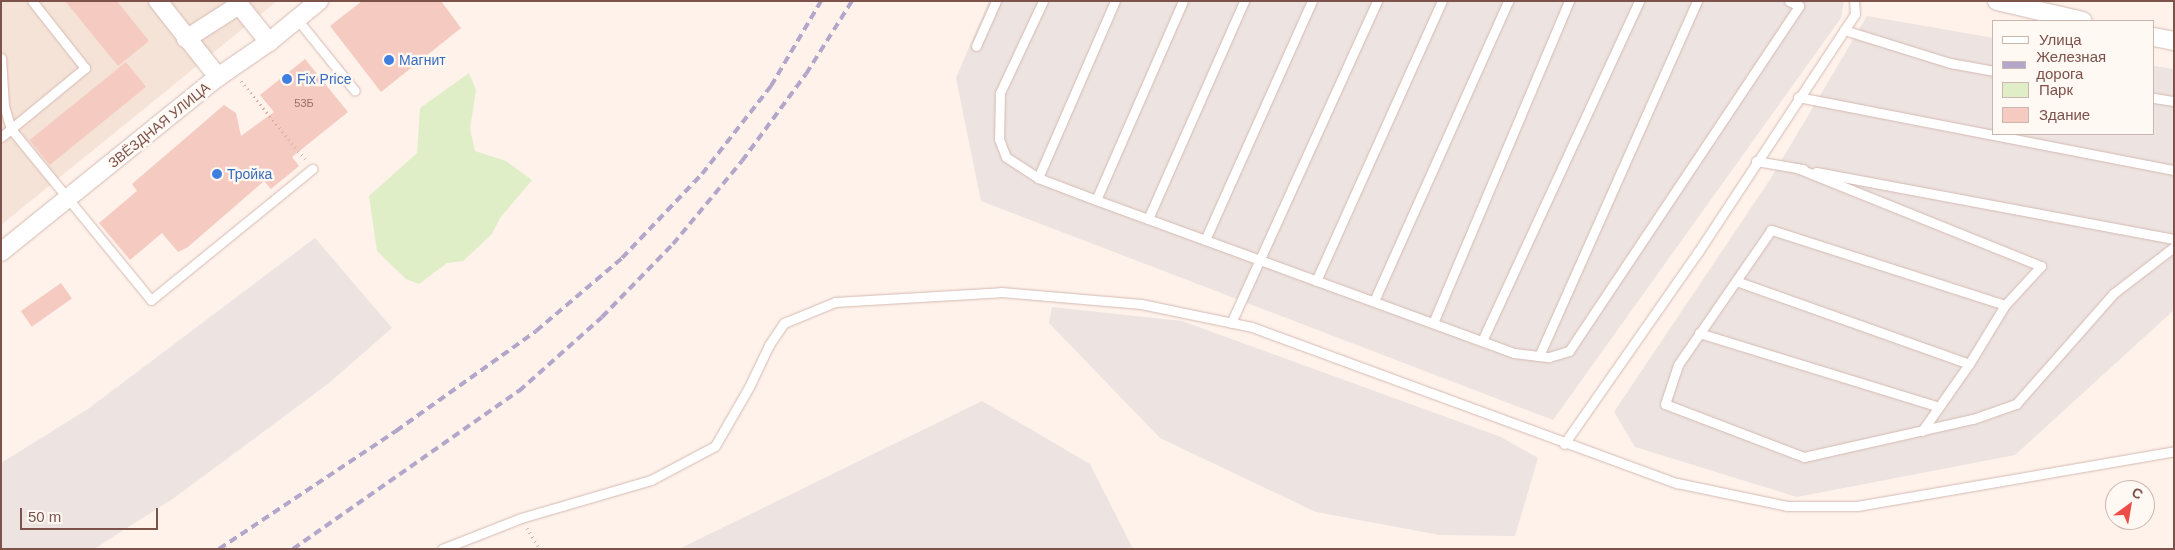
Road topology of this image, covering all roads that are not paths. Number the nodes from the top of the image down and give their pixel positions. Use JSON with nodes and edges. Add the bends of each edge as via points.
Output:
{"nodes":[{"id":1,"x":32,"y":1,"type":"edge"},
{"id":2,"x":158,"y":1,"type":"edge"},
{"id":3,"x":319,"y":1,"type":"edge"},
{"id":4,"x":996,"y":1,"type":"edge"},
{"id":5,"x":1043,"y":1,"type":"edge"},
{"id":6,"x":1115,"y":1,"type":"edge"},
{"id":7,"x":1183,"y":1,"type":"edge"},
{"id":8,"x":1244,"y":1,"type":"edge"},
{"id":9,"x":1312,"y":1,"type":"edge"},
{"id":10,"x":1377,"y":1,"type":"edge"},
{"id":11,"x":1442,"y":1,"type":"edge"},
{"id":12,"x":1508,"y":1,"type":"edge"},
{"id":13,"x":1569,"y":1,"type":"edge"},
{"id":14,"x":1639,"y":1,"type":"edge"},
{"id":15,"x":1697,"y":1,"type":"edge"},
{"id":16,"x":1789,"y":1,"type":"edge"},
{"id":17,"x":1854,"y":1,"type":"edge"},
{"id":18,"x":1997,"y":1,"type":"edge"},
{"id":19,"x":238,"y":3,"type":"edge"},
{"id":20,"x":2038,"y":6,"type":"edge"},
{"id":21,"x":298,"y":19,"type":"junction"},
{"id":22,"x":2080,"y":20,"type":"edge"},
{"id":23,"x":1844,"y":30,"type":"junction"},
{"id":24,"x":2155,"y":37,"type":"edge"},
{"id":25,"x":186,"y":39,"type":"junction"},
{"id":26,"x":2174,"y":41,"type":"edge"},
{"id":27,"x":269,"y":42,"type":"junction"},
{"id":28,"x":976,"y":46,"type":"dead end"},
{"id":29,"x":1,"y":58,"type":"edge"},
{"id":30,"x":1992,"y":71,"type":"edge"},
{"id":31,"x":225,"y":73,"type":"junction"},
{"id":32,"x":356,"y":91,"type":"dead end"},
{"id":33,"x":1798,"y":97,"type":"junction"},
{"id":34,"x":2155,"y":98,"type":"edge"},
{"id":35,"x":2174,"y":101,"type":"edge"},
{"id":36,"x":11,"y":129,"type":"junction"},
{"id":37,"x":1992,"y":135,"type":"edge"},
{"id":38,"x":1994,"y":135,"type":"edge"},
{"id":39,"x":1,"y":137,"type":"edge"},
{"id":40,"x":1756,"y":161,"type":"junction"},
{"id":41,"x":1797,"y":168,"type":"junction"},
{"id":42,"x":312,"y":169,"type":"road end"},
{"id":43,"x":2174,"y":170,"type":"edge"},
{"id":44,"x":1038,"y":178,"type":"junction"},
{"id":45,"x":68,"y":200,"type":"junction"},
{"id":46,"x":1096,"y":200,"type":"junction"},
{"id":47,"x":1148,"y":219,"type":"junction"},
{"id":48,"x":2174,"y":239,"type":"edge"},
{"id":49,"x":1205,"y":240,"type":"junction"},
{"id":50,"x":2174,"y":247,"type":"edge"},
{"id":51,"x":1,"y":252,"type":"edge"},
{"id":52,"x":1259,"y":260,"type":"junction"},
{"id":53,"x":1316,"y":280,"type":"junction"},
{"id":54,"x":1736,"y":281,"type":"junction"},
{"id":55,"x":1374,"y":302,"type":"junction"},
{"id":56,"x":2005,"y":305,"type":"junction"},
{"id":57,"x":1231,"y":323,"type":"junction"},
{"id":58,"x":1433,"y":323,"type":"junction"},
{"id":59,"x":1700,"y":333,"type":"junction"},
{"id":60,"x":1482,"y":342,"type":"junction"},
{"id":61,"x":1539,"y":356,"type":"junction"},
{"id":62,"x":1969,"y":364,"type":"junction"},
{"id":63,"x":1937,"y":406,"type":"junction"},
{"id":64,"x":1922,"y":431,"type":"junction"},
{"id":65,"x":1564,"y":444,"type":"junction"},
{"id":66,"x":2174,"y":450,"type":"edge"},
{"id":67,"x":442,"y":549,"type":"edge"}],
"edges":[{"from":1,"to":36,"type":"lane","via":[[85,68]]},
{"from":2,"to":25,"type":"street"},
{"from":3,"to":21,"type":"street","name":"ЗВЁЗДНАЯ УЛИЦА"},
{"from":4,"to":28,"type":"lane"},
{"from":5,"to":44,"type":"lane","via":[[1000,93],[998,139],[1006,157]]},
{"from":6,"to":44,"type":"lane"},
{"from":7,"to":46,"type":"lane"},
{"from":8,"to":47,"type":"lane"},
{"from":9,"to":49,"type":"lane"},
{"from":10,"to":52,"type":"lane"},
{"from":11,"to":53,"type":"lane"},
{"from":12,"to":55,"type":"lane"},
{"from":13,"to":58,"type":"lane"},
{"from":14,"to":60,"type":"lane"},
{"from":15,"to":61,"type":"lane"},
{"from":16,"to":61,"type":"lane","via":[[1799,6],[1569,352]]},
{"from":17,"to":23,"type":"lane","via":[[1855,14]]},
{"from":18,"to":20,"type":"street"},
{"from":19,"to":25,"type":"street"},
{"from":19,"to":27,"type":"street"},
{"from":20,"to":22,"type":"street"},
{"from":21,"to":27,"type":"street","name":"ЗВЁЗДНАЯ УЛИЦА"},
{"from":21,"to":32,"type":"lane"},
{"from":23,"to":30,"type":"lane","via":[[1950,63]]},
{"from":23,"to":33,"type":"lane"},
{"from":24,"to":26,"type":"street"},
{"from":25,"to":31,"type":"street"},
{"from":27,"to":31,"type":"street","name":"ЗВЁЗДНАЯ УЛИЦА"},
{"from":29,"to":36,"type":"lane","via":[[4,106]]},
{"from":31,"to":45,"type":"street","name":"ЗВЁЗДНАЯ УЛИЦА"},
{"from":33,"to":37,"type":"lane"},
{"from":33,"to":40,"type":"lane"},
{"from":34,"to":35,"type":"lane"},
{"from":36,"to":39,"type":"lane"},
{"from":36,"to":45,"type":"lane"},
{"from":38,"to":43,"type":"lane"},
{"from":40,"to":41,"type":"lane"},
{"from":40,"to":65,"type":"lane","via":[[1698,252]]},
{"from":41,"to":48,"type":"lane"},
{"from":41,"to":56,"type":"lane","via":[[2041,266]]},
{"from":42,"to":45,"type":"lane","via":[[151,300]]},
{"from":44,"to":46,"type":"lane"},
{"from":45,"to":51,"type":"street","name":"ЗВЁЗДНАЯ УЛИЦА"},
{"from":46,"to":47,"type":"lane"},
{"from":47,"to":49,"type":"lane"},
{"from":49,"to":52,"type":"lane"},
{"from":50,"to":64,"type":"lane","via":[[2114,293],[2016,404],[1973,420]]},
{"from":52,"to":53,"type":"lane"},
{"from":52,"to":57,"type":"lane"},
{"from":53,"to":55,"type":"lane"},
{"from":54,"to":56,"type":"lane","via":[[1771,230]]},
{"from":54,"to":59,"type":"lane"},
{"from":54,"to":62,"type":"lane"},
{"from":55,"to":58,"type":"lane"},
{"from":56,"to":62,"type":"lane"},
{"from":57,"to":65,"type":"lane"},
{"from":57,"to":67,"type":"lane","via":[[1141,304],[1001,292],[836,302],[784,322],[715,446],[651,480],[521,518]]},
{"from":58,"to":60,"type":"lane"},
{"from":59,"to":63,"type":"lane"},
{"from":59,"to":64,"type":"lane","via":[[1678,364],[1665,404],[1804,457]]},
{"from":60,"to":61,"type":"lane","via":[[1514,353]]},
{"from":62,"to":63,"type":"lane"},
{"from":63,"to":64,"type":"lane"},
{"from":65,"to":66,"type":"lane","via":[[1677,483],[1787,506],[1857,506]]}]}
